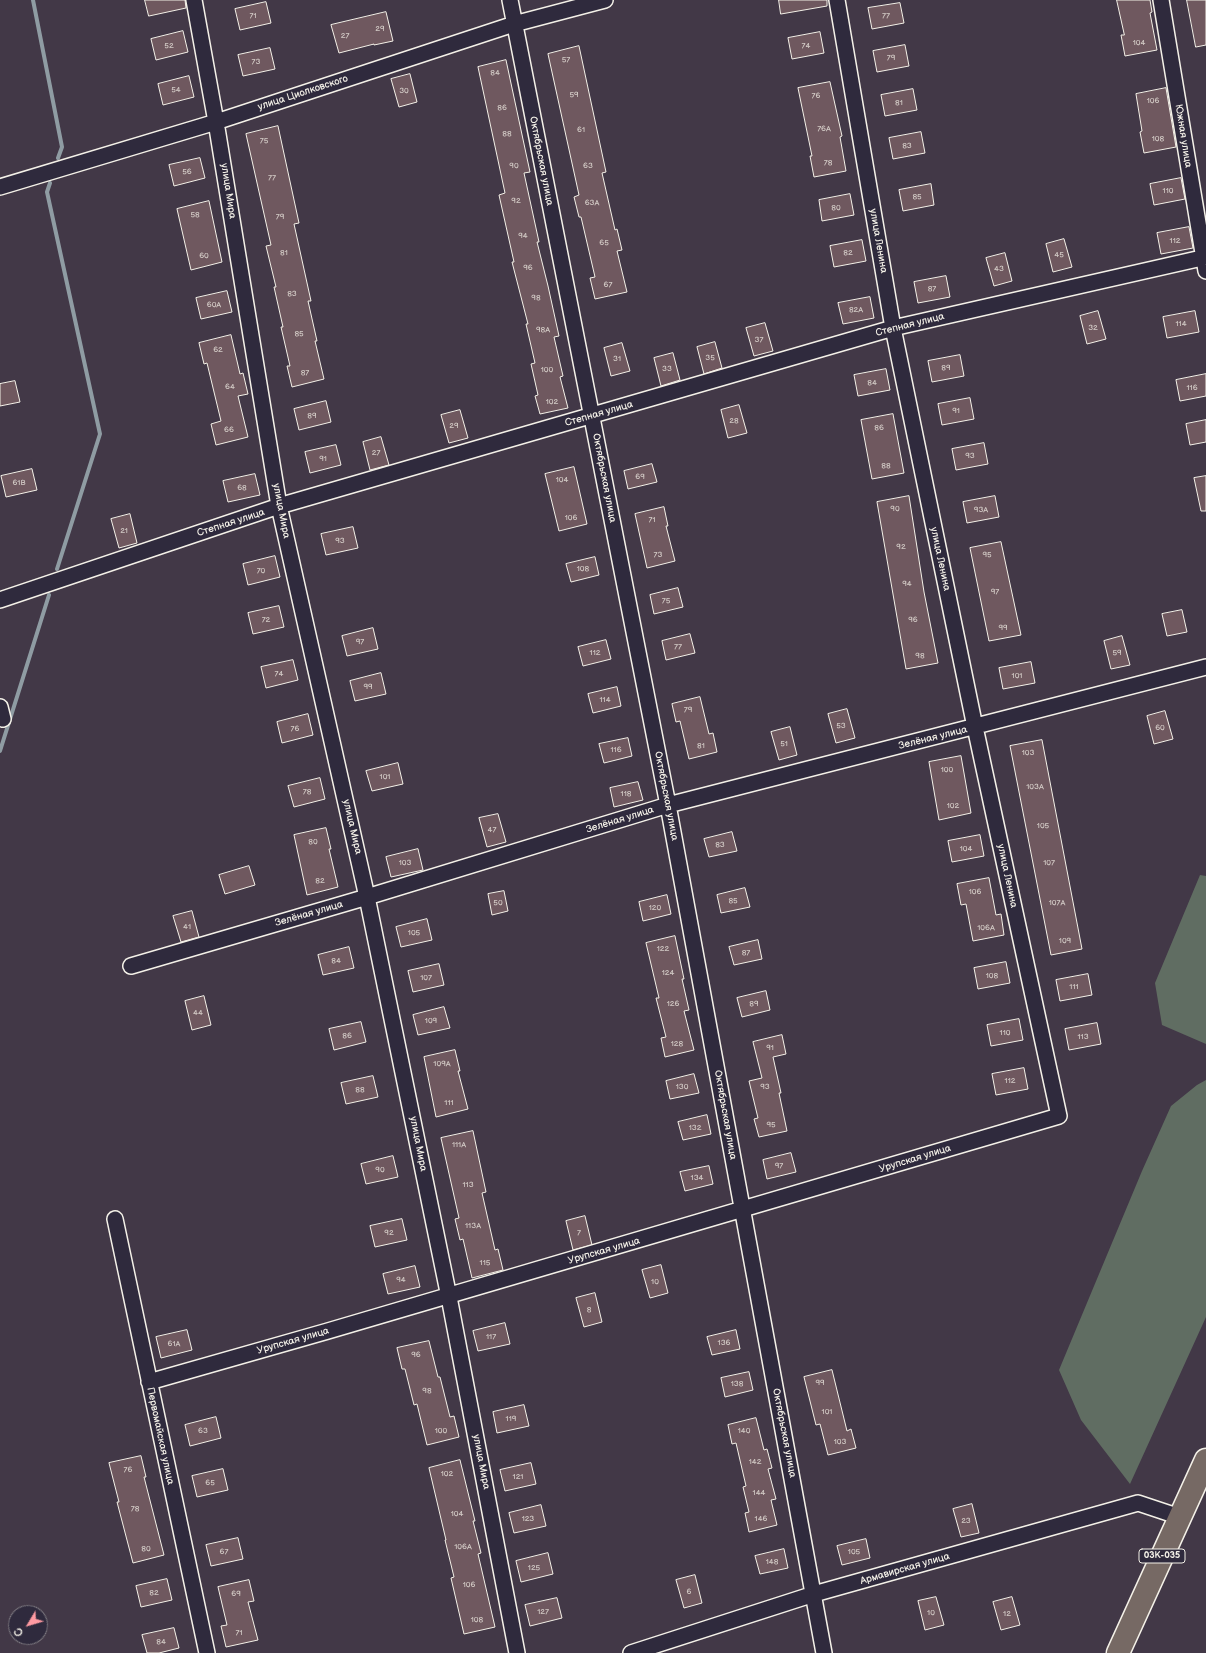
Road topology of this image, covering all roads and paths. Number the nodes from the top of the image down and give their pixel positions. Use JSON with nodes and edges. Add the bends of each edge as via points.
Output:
{"nodes":[{"id":1,"x":194,"y":0,"type":"edge"},
{"id":2,"x":510,"y":0,"type":"edge"},
{"id":3,"x":605,"y":0,"type":"edge"},
{"id":4,"x":837,"y":0,"type":"edge"},
{"id":5,"x":1161,"y":0,"type":"edge"},
{"id":6,"x":514,"y":24,"type":"junction"},
{"id":7,"x":216,"y":122,"type":"junction"},
{"id":8,"x":0,"y":187,"type":"edge"},
{"id":9,"x":1205,"y":262,"type":"edge"},
{"id":10,"x":893,"y":328,"type":"junction"},
{"id":11,"x":592,"y":416,"type":"junction"},
{"id":12,"x":279,"y":506,"type":"junction"},
{"id":13,"x":0,"y":600,"type":"edge"},
{"id":14,"x":1206,"y":667,"type":"edge"},
{"id":15,"x":975,"y":727,"type":"junction"},
{"id":16,"x":668,"y":806,"type":"junction"},
{"id":17,"x":368,"y":897,"type":"junction"},
{"id":18,"x":131,"y":966,"type":"dead end"},
{"id":19,"x":1059,"y":1116,"type":"joint"},
{"id":20,"x":743,"y":1211,"type":"junction"},
{"id":21,"x":115,"y":1219,"type":"dead end"},
{"id":22,"x":449,"y":1297,"type":"junction"},
{"id":23,"x":149,"y":1382,"type":"junction"},
{"id":24,"x":1206,"y":1460,"type":"edge"},
{"id":25,"x":1180,"y":1517,"type":"junction"},
{"id":26,"x":814,"y":1594,"type":"junction"},
{"id":27,"x":207,"y":1653,"type":"edge"},
{"id":28,"x":517,"y":1653,"type":"edge"},
{"id":29,"x":632,"y":1653,"type":"edge"},
{"id":30,"x":824,"y":1653,"type":"edge"},
{"id":31,"x":1118,"y":1653,"type":"edge"}],
"edges":[{"from":1,"to":7,"type":"street","name":"улица Мира"},
{"from":2,"to":6,"type":"street","name":"Октябрьская улица"},
{"from":3,"to":6,"type":"street","name":"улица Циолковского"},
{"from":4,"to":10,"type":"street","name":"улица Ленина"},
{"from":5,"to":9,"type":"street","name":"Южная улица"},
{"from":6,"to":7,"type":"street","name":"улица Циолковского"},
{"from":6,"to":11,"type":"street","name":"Октябрьская улица"},
{"from":7,"to":8,"type":"street","name":"улица Циолковского"},
{"from":7,"to":12,"type":"street","name":"улица Мира"},
{"from":9,"to":10,"type":"street","name":"Степная улица"},
{"from":10,"to":11,"type":"street","name":"Степная улица"},
{"from":10,"to":15,"type":"street","name":"улица Ленина"},
{"from":11,"to":12,"type":"street","name":"Степная улица"},
{"from":11,"to":16,"type":"street","name":"Октябрьская улица"},
{"from":12,"to":13,"type":"street","name":"Степная улица"},
{"from":12,"to":17,"type":"street","name":"улица Мира"},
{"from":14,"to":15,"type":"street","name":"Зелёная улица"},
{"from":15,"to":16,"type":"street","name":"Зелёная улица"},
{"from":15,"to":19,"type":"street","name":"улица Ленина"},
{"from":16,"to":17,"type":"street","name":"Зелёная улица"},
{"from":16,"to":20,"type":"street","name":"Октябрьская улица"},
{"from":17,"to":18,"type":"street","name":"Зелёная улица"},
{"from":17,"to":22,"type":"street","name":"улица Мира"},
{"from":19,"to":20,"type":"street","name":"Урупская улица"},
{"from":20,"to":22,"type":"street","name":"Урупская улица"},
{"from":20,"to":26,"type":"street","name":"Октябрьская улица"},
{"from":21,"to":23,"type":"street","name":"Первомайская улица"},
{"from":22,"to":23,"type":"street","name":"Урупская улица"},
{"from":22,"to":28,"type":"street","name":"улица Мира"},
{"from":23,"to":27,"type":"street","name":"Первомайская улица"},
{"from":24,"to":25,"type":"main road","number":"03К-035"},
{"from":25,"to":26,"type":"street","name":"Армавирская улица","via":[[1138,1503]]},
{"from":25,"to":31,"type":"main road","number":"03К-035"},
{"from":26,"to":29,"type":"street","name":"Армавирская улица"},
{"from":26,"to":30,"type":"street","name":"Октябрьская улица"}]}
